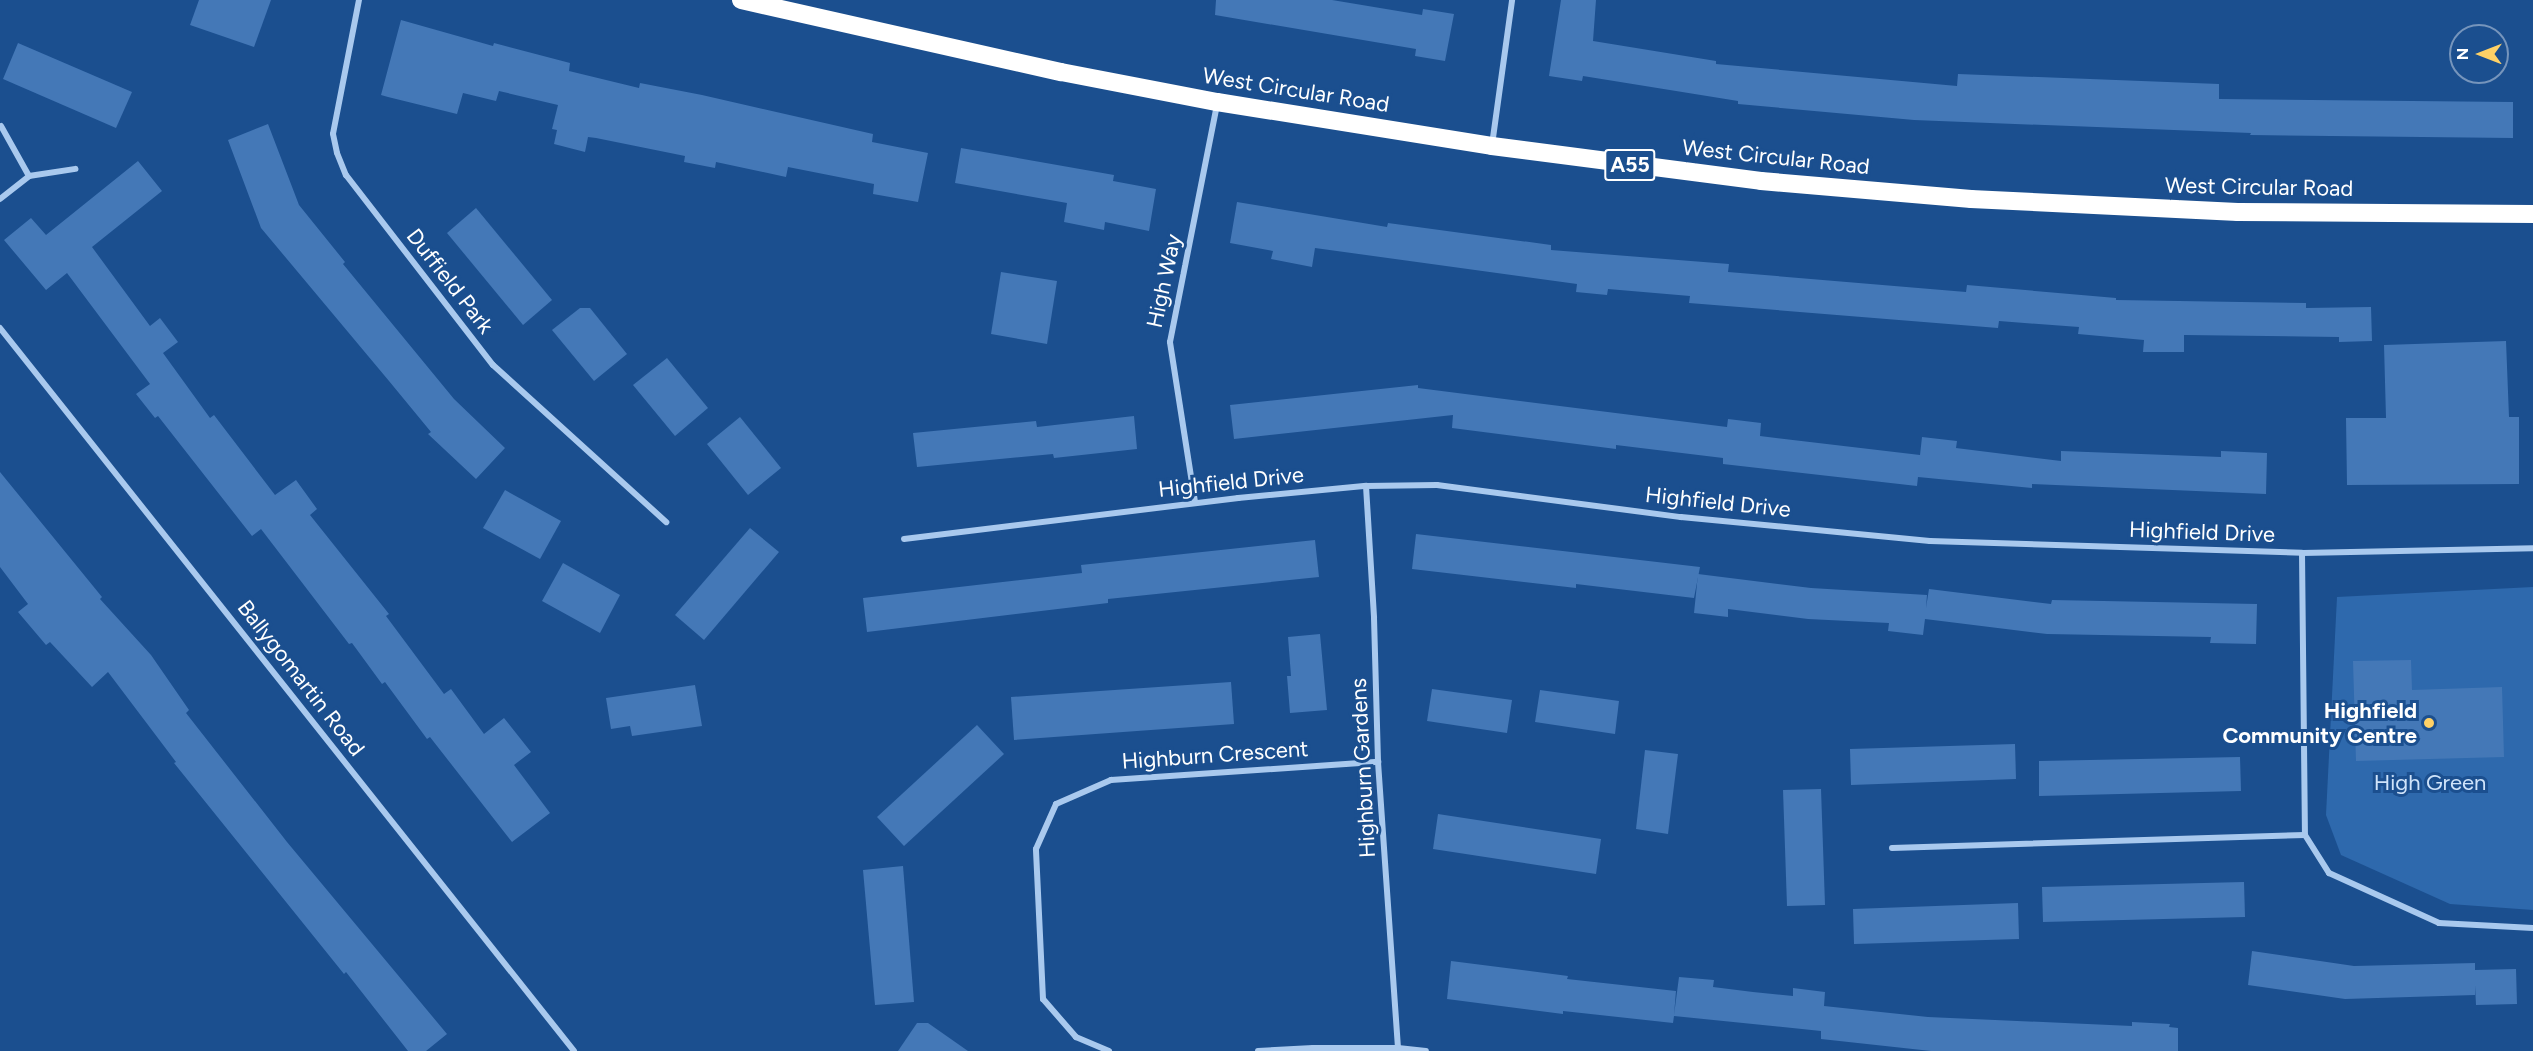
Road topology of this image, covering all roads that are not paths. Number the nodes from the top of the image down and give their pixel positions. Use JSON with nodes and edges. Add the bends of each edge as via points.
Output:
{"nodes":[{"id":1,"x":359,"y":0,"type":"edge"},
{"id":2,"x":741,"y":0,"type":"edge"},
{"id":3,"x":1512,"y":0,"type":"edge"},
{"id":4,"x":1217,"y":102,"type":"junction"},
{"id":5,"x":2,"y":126,"type":"dead end"},
{"id":6,"x":1492,"y":146,"type":"junction"},
{"id":7,"x":75,"y":169,"type":"dead end"},
{"id":8,"x":29,"y":176,"type":"junction"},
{"id":9,"x":0,"y":199,"type":"edge"},
{"id":10,"x":2533,"y":214,"type":"edge"},
{"id":11,"x":0,"y":328,"type":"edge"},
{"id":12,"x":1366,"y":486,"type":"junction"},
{"id":13,"x":1195,"y":502,"type":"junction"},
{"id":14,"x":666,"y":522,"type":"dead end"},
{"id":15,"x":904,"y":539,"type":"dead end"},
{"id":16,"x":2533,"y":548,"type":"edge"},
{"id":17,"x":2302,"y":553,"type":"junction"},
{"id":18,"x":1378,"y":762,"type":"junction"},
{"id":19,"x":2305,"y":835,"type":"junction"},
{"id":20,"x":1892,"y":848,"type":"dead end"},
{"id":21,"x":2533,"y":928,"type":"edge"},
{"id":22,"x":1398,"y":1048,"type":"junction"},
{"id":23,"x":1313,"y":1049,"type":"edge"},
{"id":24,"x":574,"y":1051,"type":"edge"},
{"id":25,"x":1109,"y":1051,"type":"edge"},
{"id":26,"x":1258,"y":1051,"type":"edge"},
{"id":27,"x":1426,"y":1051,"type":"edge"}],
"edges":[{"from":1,"to":14,"type":"street","name":"Duffield Park","via":[[333,134],[346,175],[493,365]]},
{"from":2,"to":4,"type":"highway","name":"West Circular Road","number":"A55","via":[[1061,72]]},
{"from":3,"to":6,"type":"street"},
{"from":4,"to":6,"type":"highway","name":"West Circular Road","number":"A55"},
{"from":4,"to":13,"type":"street","name":"High Way","via":[[1170,342]]},
{"from":5,"to":8,"type":"street"},
{"from":6,"to":10,"type":"highway","name":"West Circular Road","number":"A55","via":[[1761,181],[1971,199],[2238,212]]},
{"from":7,"to":8,"type":"street"},
{"from":8,"to":9,"type":"street"},
{"from":11,"to":24,"type":"street","name":"Ballygomartin Road"},
{"from":12,"to":13,"type":"street","name":"Highfield Drive"},
{"from":12,"to":17,"type":"street","name":"Highfield Drive","via":[[1437,485],[1681,517],[1930,541]]},
{"from":12,"to":18,"type":"street","name":"Highburn Gardens"},
{"from":13,"to":15,"type":"street","name":"Highfield Drive"},
{"from":16,"to":17,"type":"street","name":"Highfield Drive"},
{"from":17,"to":19,"type":"street"},
{"from":18,"to":22,"type":"street","name":"Highburn Gardens"},
{"from":18,"to":25,"type":"street","name":"Highburn Crescent","via":[[1112,780],[1056,804],[1036,849],[1043,999],[1076,1037]]},
{"from":19,"to":20,"type":"street"},
{"from":19,"to":21,"type":"street","via":[[2329,873],[2439,923]]},
{"from":22,"to":23,"type":"street"},
{"from":22,"to":27,"type":"street"},
{"from":23,"to":26,"type":"street"}]}
